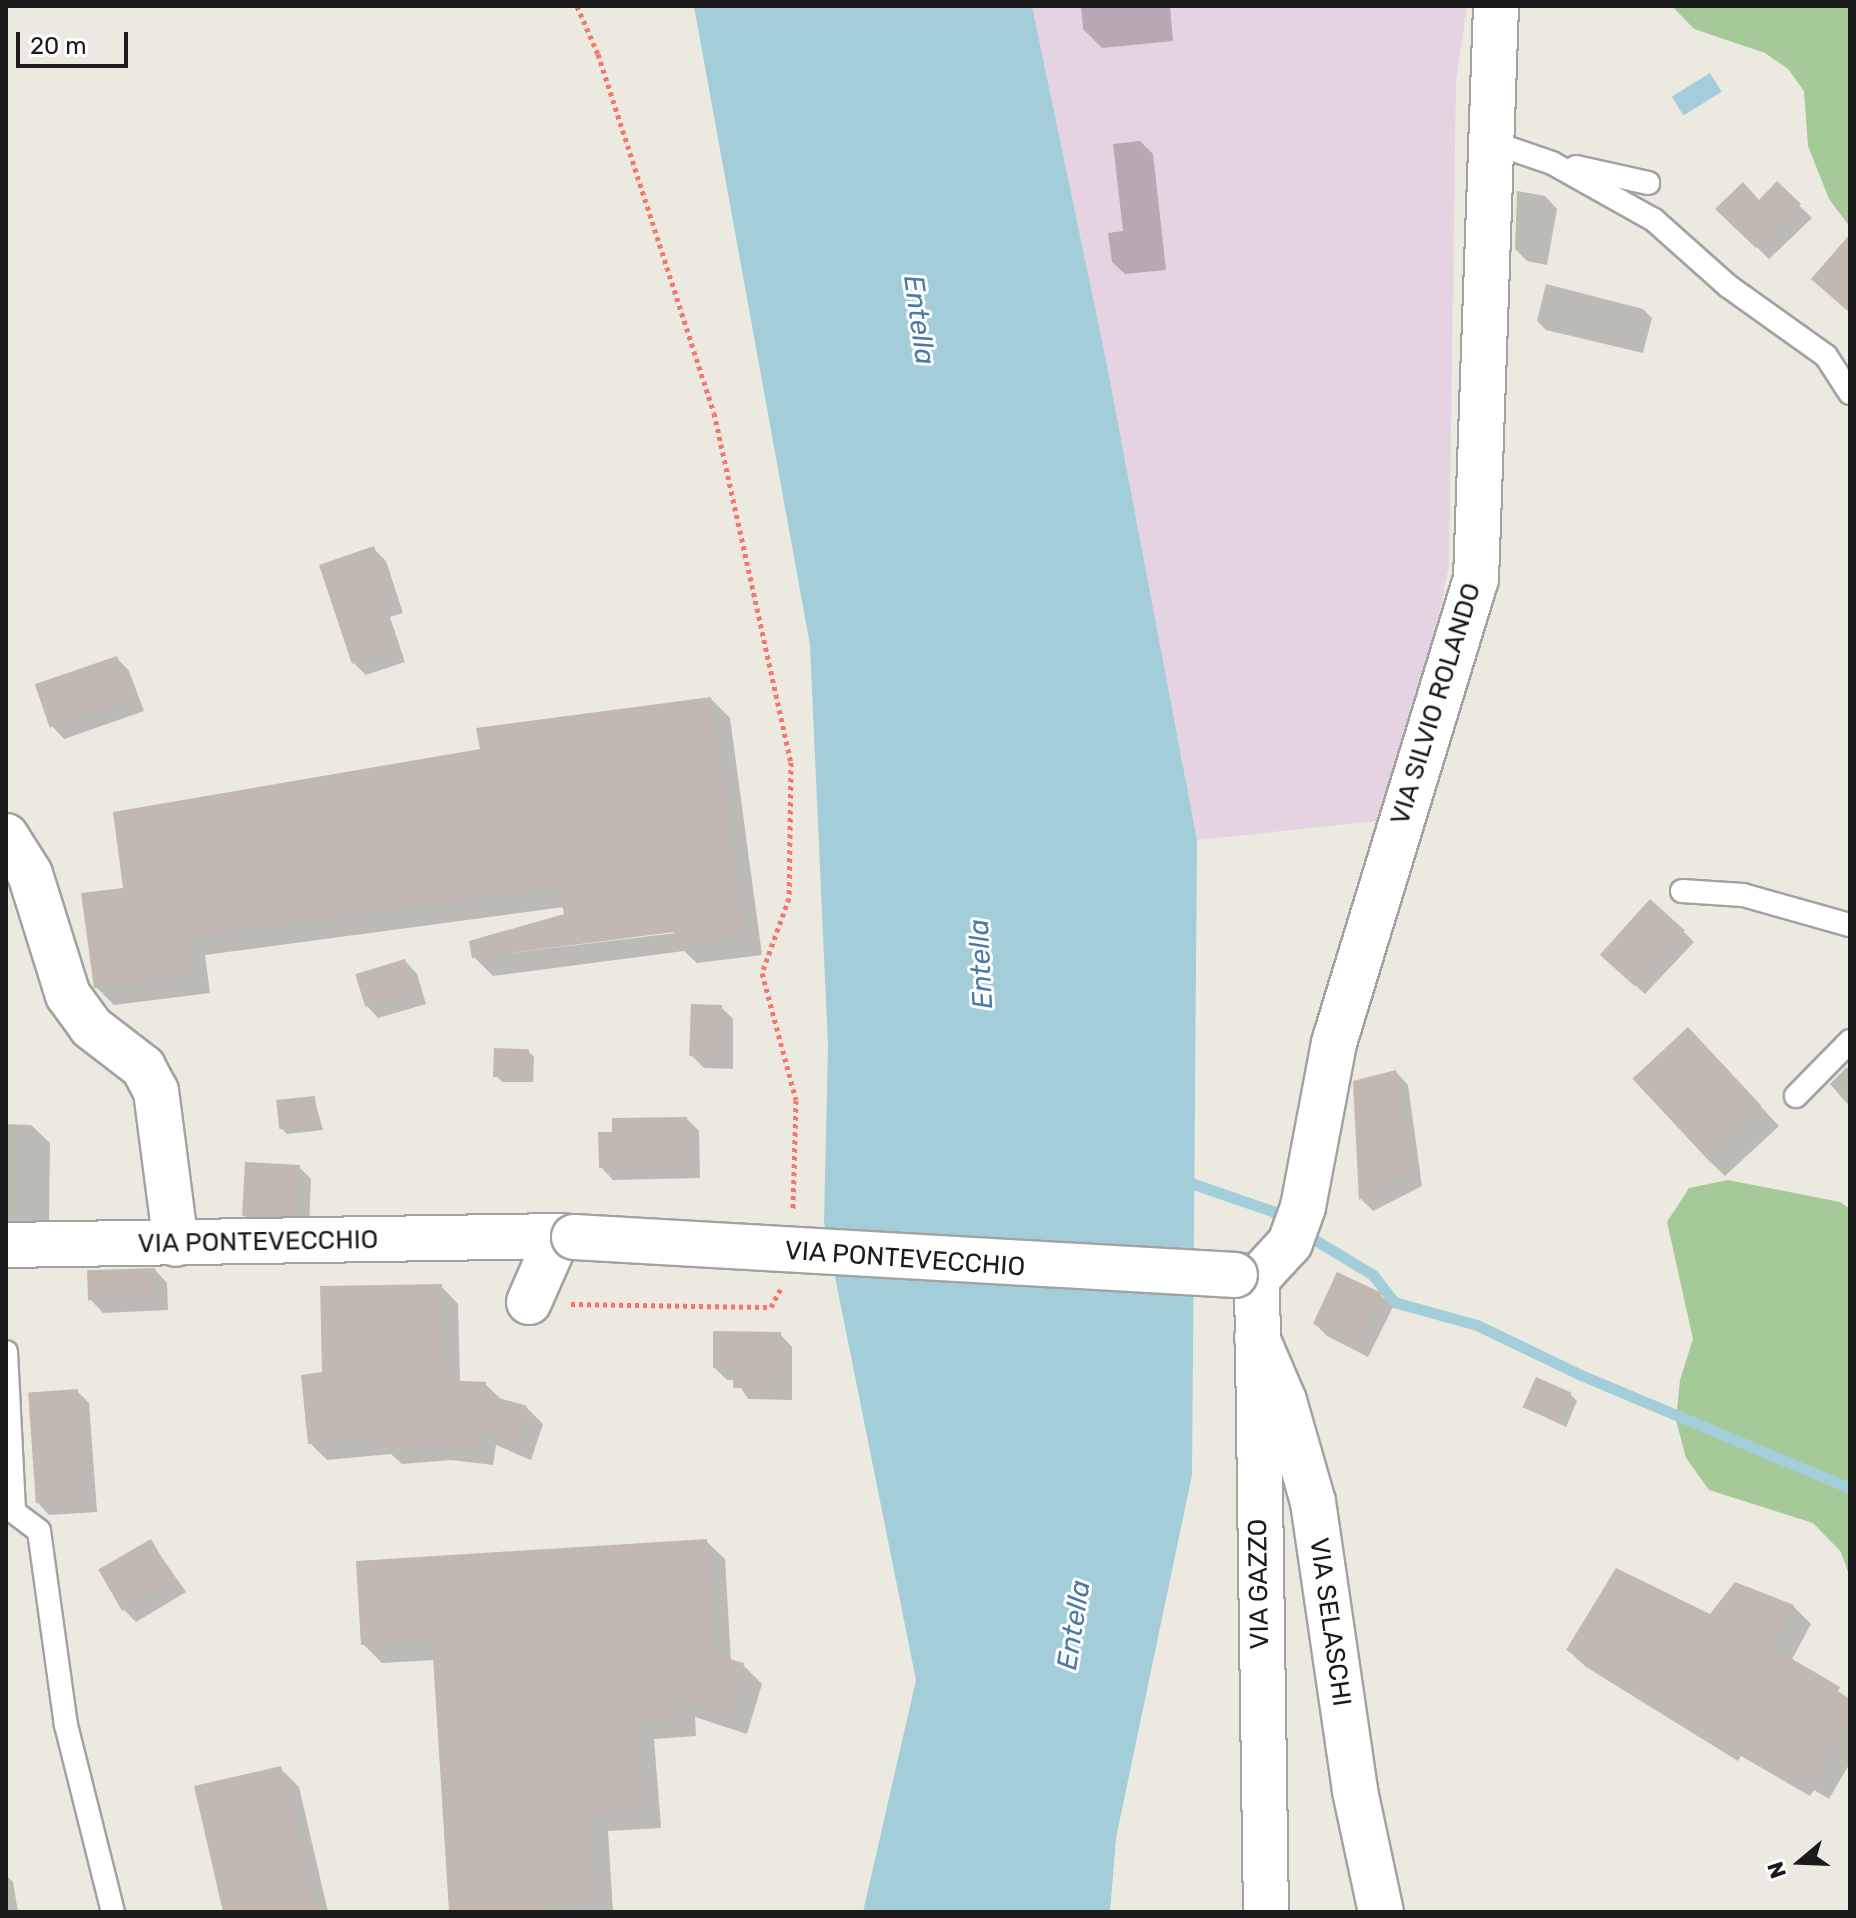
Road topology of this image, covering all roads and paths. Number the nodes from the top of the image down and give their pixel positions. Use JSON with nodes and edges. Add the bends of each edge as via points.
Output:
{"nodes":[{"id":1,"x":577,"y":6,"type":"edge"},
{"id":2,"x":1496,"y":6,"type":"edge"},
{"id":3,"x":1491,"y":142,"type":"junction"},
{"id":4,"x":1552,"y":163,"type":"junction"},
{"id":5,"x":1648,"y":183,"type":"dead end"},
{"id":6,"x":1850,"y":393,"type":"edge"},
{"id":7,"x":6,"y":836,"type":"edge"},
{"id":8,"x":1682,"y":891,"type":"dead end"},
{"id":9,"x":1850,"y":925,"type":"edge"},
{"id":10,"x":1850,"y":1041,"type":"edge"},
{"id":11,"x":1796,"y":1096,"type":"dead end"},
{"id":12,"x":792,"y":1223,"type":"dead end"},
{"id":13,"x":566,"y":1237,"type":"junction"},
{"id":14,"x":176,"y":1244,"type":"junction"},
{"id":15,"x":6,"y":1245,"type":"edge"},
{"id":16,"x":1246,"y":1277,"type":"junction"},
{"id":17,"x":785,"y":1282,"type":"dead end"},
{"id":18,"x":529,"y":1302,"type":"joint"},
{"id":19,"x":1257,"y":1338,"type":"junction"},
{"id":20,"x":6,"y":1352,"type":"edge"},
{"id":21,"x":113,"y":1912,"type":"edge"},
{"id":22,"x":1266,"y":1912,"type":"edge"},
{"id":23,"x":1381,"y":1912,"type":"edge"}],
"edges":[{"from":1,"to":12,"type":"path","via":[[598,54],[714,413],[791,762],[789,898],[762,973],[796,1100]]},
{"from":2,"to":3,"type":"street","name":"VIA SILVIO ROLANDO"},
{"from":3,"to":4,"type":"lane"},
{"from":3,"to":16,"type":"street","name":"VIA SILVIO ROLANDO","via":[[1476,579],[1334,1043],[1303,1207],[1290,1243]]},
{"from":4,"to":5,"type":"lane"},
{"from":4,"to":6,"type":"lane","via":[[1654,220],[1728,286],[1826,356]]},
{"from":7,"to":14,"type":"street","via":[[30,874],[68,995],[91,1027],[143,1067],[156,1091]]},
{"from":8,"to":9,"type":"lane","via":[[1743,895]]},
{"from":10,"to":11,"type":"lane"},
{"from":13,"to":14,"type":"street","name":"VIA PONTEVECCHIO"},
{"from":13,"to":16,"type":"street","name":"VIA PONTEVECCHIO","bridge":true},
{"from":13,"to":18,"type":"street"},
{"from":14,"to":15,"type":"street","name":"VIA PONTEVECCHIO"},
{"from":16,"to":19,"type":"street","name":"VIA GAZZO"},
{"from":17,"to":18,"type":"path","via":[[771,1307]]},
{"from":19,"to":22,"type":"street","name":"VIA GAZZO"},
{"from":19,"to":23,"type":"street","name":"VIA SELASCHI","via":[[1284,1401],[1313,1502],[1355,1791]]},
{"from":20,"to":21,"type":"lane","via":[[14,1512],[39,1531],[66,1725]]}]}
